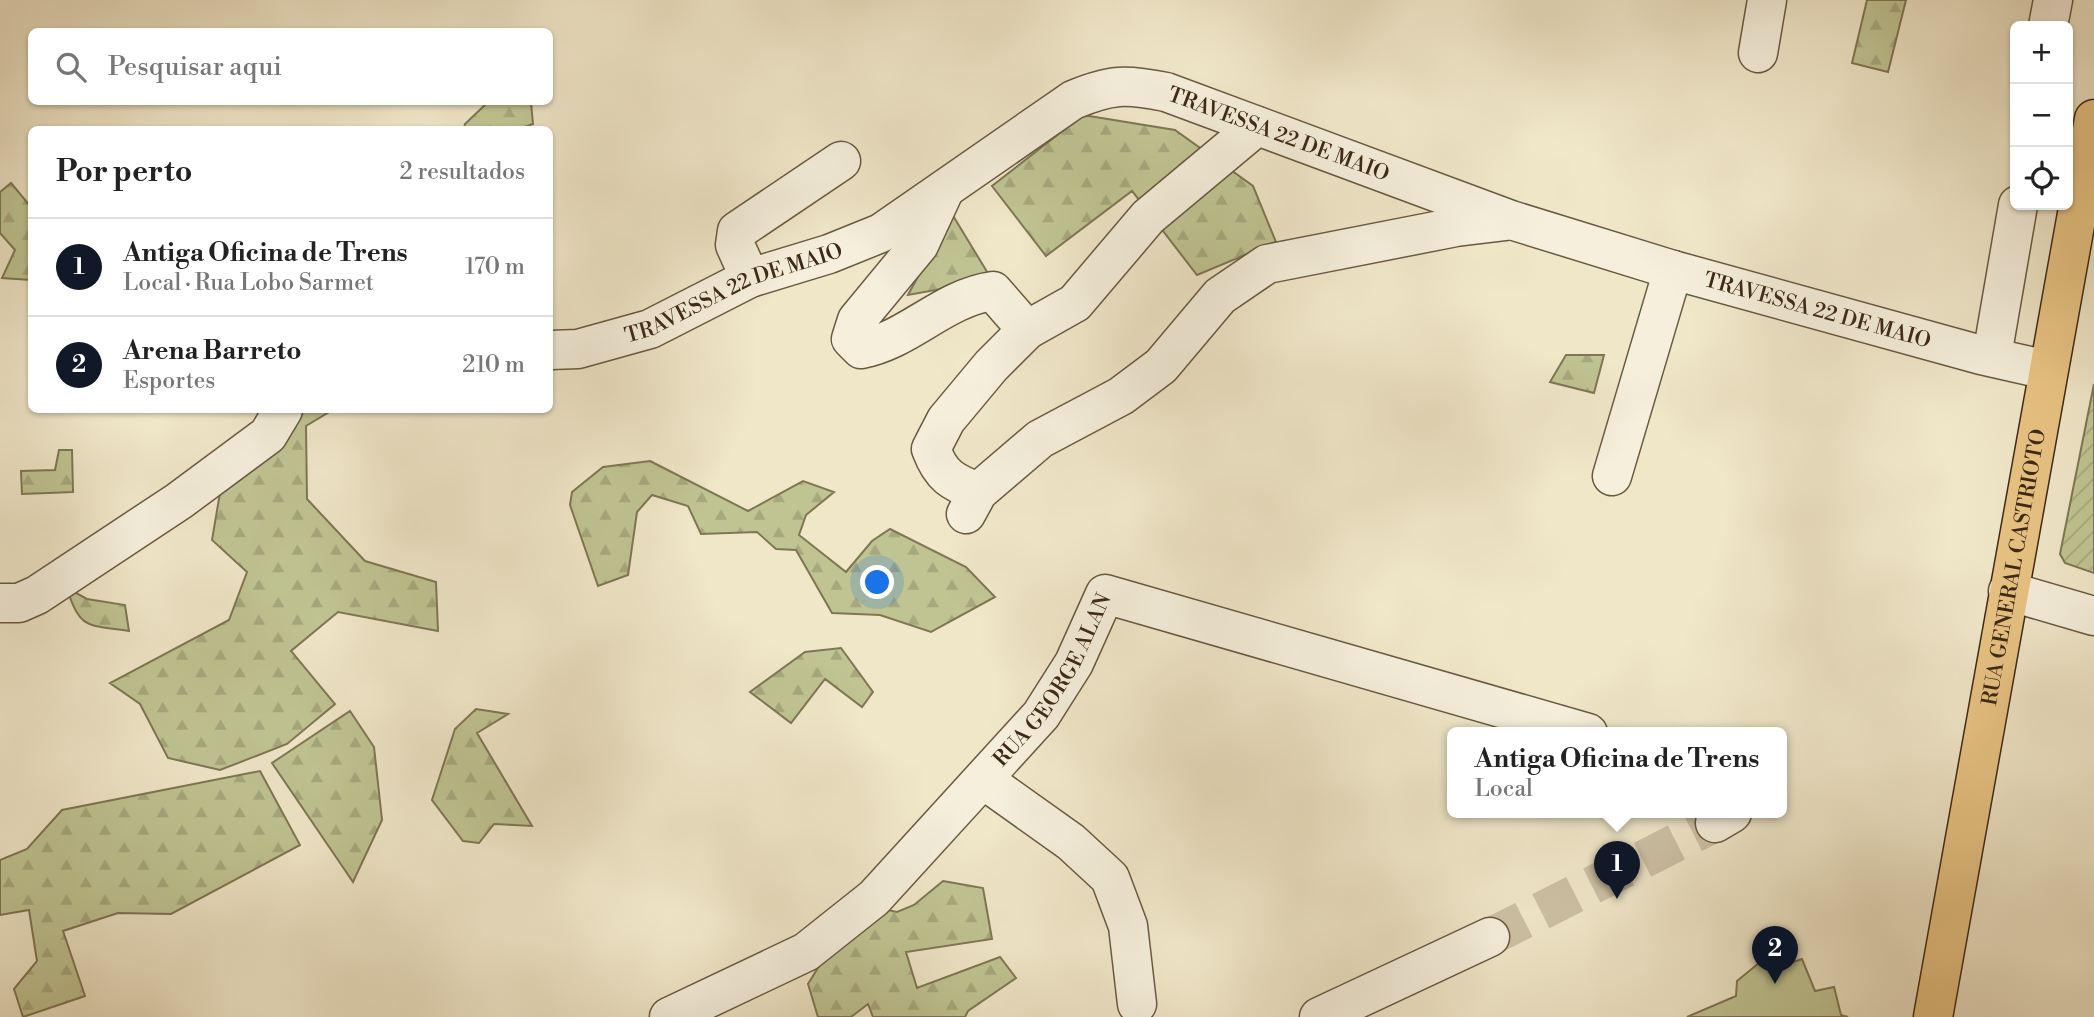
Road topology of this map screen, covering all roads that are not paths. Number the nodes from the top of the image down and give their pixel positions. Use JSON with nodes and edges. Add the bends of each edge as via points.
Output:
{"nodes":[{"id":1,"x":1767,"y":0,"type":"edge"},
{"id":2,"x":2053,"y":0,"type":"edge"},
{"id":3,"x":2049,"y":21,"type":"edge"},
{"id":4,"x":1758,"y":53,"type":"dead end"},
{"id":5,"x":2094,"y":119,"type":"edge"},
{"id":6,"x":1257,"y":126,"type":"junction"},
{"id":7,"x":841,"y":161,"type":"dead end"},
{"id":8,"x":945,"y":189,"type":"junction"},
{"id":9,"x":2017,"y":210,"type":"edge"},
{"id":10,"x":1511,"y":220,"type":"junction"},
{"id":11,"x":1673,"y":270,"type":"junction"},
{"id":12,"x":750,"y":278,"type":"junction"},
{"id":13,"x":1027,"y":330,"type":"junction"},
{"id":14,"x":553,"y":350,"type":"edge"},
{"id":15,"x":1992,"y":356,"type":"junction"},
{"id":16,"x":2047,"y":370,"type":"junction"},
{"id":17,"x":281,"y":413,"type":"edge"},
{"id":18,"x":1612,"y":476,"type":"dead end"},
{"id":19,"x":2008,"y":591,"type":"junction"},
{"id":20,"x":0,"y":603,"type":"edge"},
{"id":21,"x":2094,"y":616,"type":"edge"},
{"id":22,"x":1567,"y":727,"type":"edge"},
{"id":23,"x":984,"y":780,"type":"junction"},
{"id":24,"x":1490,"y":937,"type":"tunnel mouth"},
{"id":25,"x":1135,"y":1013,"type":"edge"},
{"id":26,"x":681,"y":1014,"type":"edge"},
{"id":27,"x":1319,"y":1017,"type":"edge"},
{"id":28,"x":1933,"y":1017,"type":"edge"}],
"edges":[{"from":1,"to":4,"type":"street"},
{"from":2,"to":3,"type":"street"},
{"from":5,"to":16,"type":"main road","name":"RUA GENERAL CASTRIOTO"},
{"from":6,"to":8,"type":"street","name":"TRAVESSA 22 DE MAIO","via":[[1166,92],[1135,86],[1101,88],[1073,100]]},
{"from":6,"to":10,"type":"street","name":"TRAVESSA 22 DE MAIO"},
{"from":6,"to":13,"type":"street","via":[[1148,217],[1075,303]]},
{"from":7,"to":12,"type":"street","via":[[737,231],[735,245]]},
{"from":8,"to":12,"type":"street","name":"TRAVESSA 22 DE MAIO","via":[[881,233]]},
{"from":8,"to":13,"type":"street","via":[[919,245],[857,320],[851,339],[861,349],[880,345],[961,299],[993,290]]},
{"from":9,"to":15,"type":"street"},
{"from":10,"to":11,"type":"street","name":"TRAVESSA 22 DE MAIO"},
{"from":10,"to":13,"type":"street","via":[[1268,264],[1220,296],[1161,366],[1121,396],[1040,439],[972,503],[959,484],[939,470],[931,449],[946,420]]},
{"from":11,"to":15,"type":"street","name":"TRAVESSA 22 DE MAIO"},
{"from":11,"to":18,"type":"street"},
{"from":12,"to":14,"type":"street","name":"TRAVESSA 22 DE MAIO","via":[[649,328],[578,349]]},
{"from":15,"to":16,"type":"street","name":"TRAVESSA 22 DE MAIO"},
{"from":16,"to":19,"type":"main road","name":"RUA GENERAL CASTRIOTO"},
{"from":17,"to":20,"type":"street","via":[[268,435],[179,501],[37,595],[19,603]]},
{"from":19,"to":21,"type":"street"},
{"from":19,"to":28,"type":"main road","name":"RUA GENERAL CASTRIOTO"},
{"from":22,"to":23,"type":"street","name":"RUA GEORGE ALAN","via":[[1105,594],[1074,663],[1041,715]]},
{"from":23,"to":25,"type":"street","via":[[1071,842],[1110,878],[1128,926]]},
{"from":23,"to":26,"type":"street","name":"RUA GEORGE ALAN","via":[[858,913],[806,952]]},
{"from":24,"to":27,"type":"street"}]}
